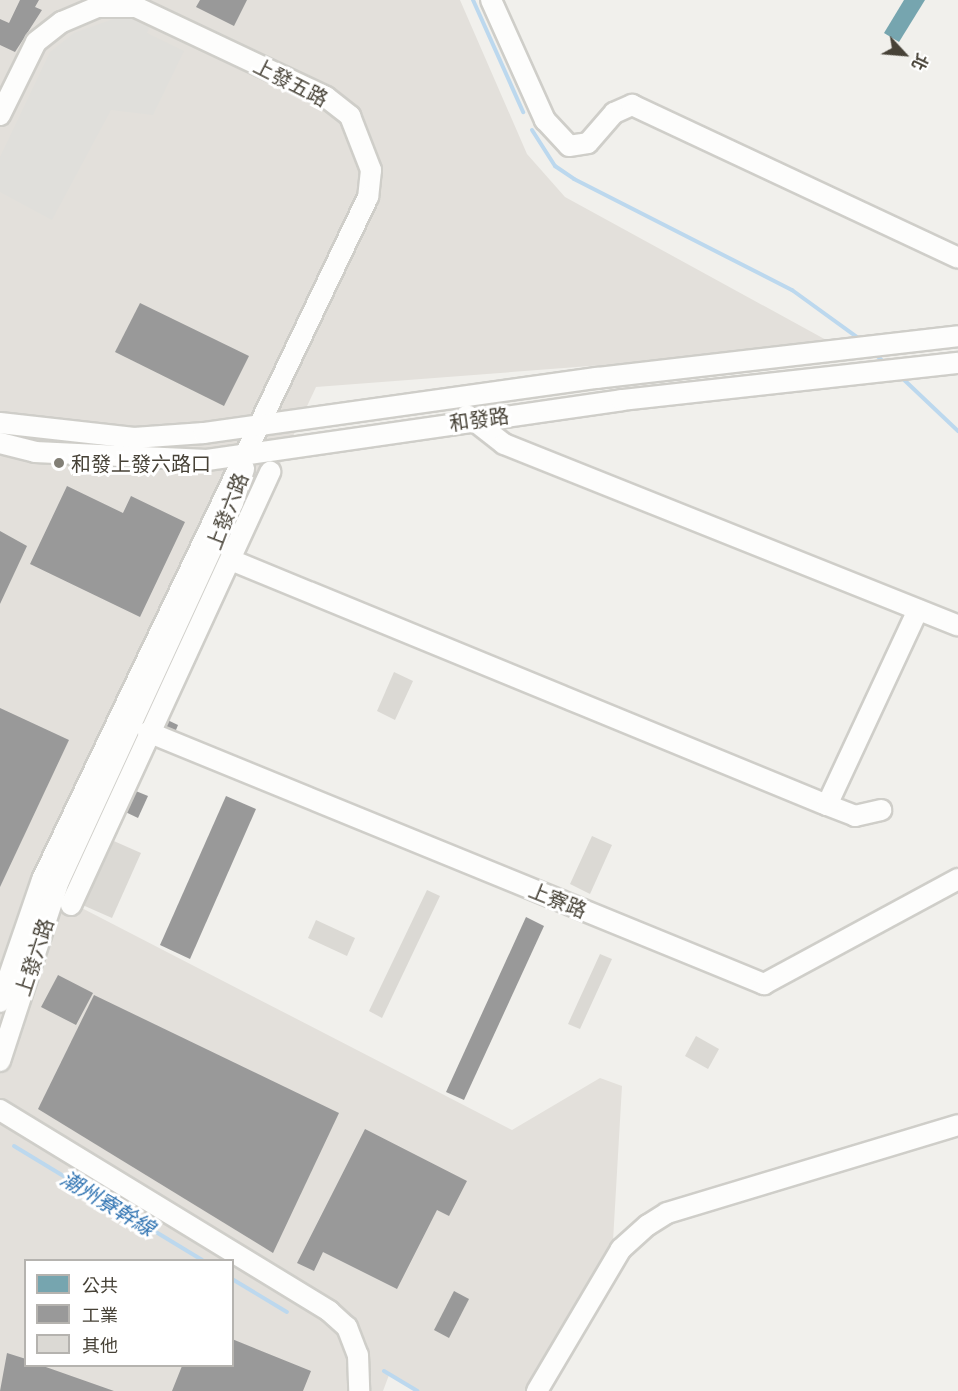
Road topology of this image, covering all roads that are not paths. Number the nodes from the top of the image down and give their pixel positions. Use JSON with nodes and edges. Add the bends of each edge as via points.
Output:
{"nodes":[{"id":1,"x":490,"y":0,"type":"edge"},
{"id":2,"x":0,"y":115,"type":"edge"},
{"id":3,"x":958,"y":258,"type":"edge"},
{"id":4,"x":958,"y":336,"type":"edge"},
{"id":5,"x":958,"y":363,"type":"edge"},
{"id":6,"x":453,"y":400,"type":"junction"},
{"id":7,"x":472,"y":420,"type":"junction"},
{"id":8,"x":0,"y":423,"type":"edge"},
{"id":9,"x":260,"y":426,"type":"junction"},
{"id":10,"x":0,"y":443,"type":"edge"},
{"id":11,"x":248,"y":452,"type":"junction"},
{"id":12,"x":270,"y":472,"type":"dead end"},
{"id":13,"x":231,"y":560,"type":"junction"},
{"id":14,"x":918,"y":610,"type":"junction"},
{"id":15,"x":958,"y":626,"type":"edge"},
{"id":16,"x":148,"y":732,"type":"junction"},
{"id":17,"x":827,"y":806,"type":"junction"},
{"id":18,"x":881,"y":810,"type":"dead end"},
{"id":19,"x":958,"y":879,"type":"edge"},
{"id":20,"x":70,"y":905,"type":"dead end"},
{"id":21,"x":0,"y":1002,"type":"edge"},
{"id":22,"x":0,"y":1061,"type":"edge"},
{"id":23,"x":0,"y":1110,"type":"edge"},
{"id":24,"x":958,"y":1125,"type":"edge"},
{"id":25,"x":359,"y":1391,"type":"edge"},
{"id":26,"x":537,"y":1391,"type":"edge"}],
"edges":[{"from":1,"to":3,"type":"street","via":[[545,120],[569,146],[588,143],[622,107],[638,107]]},
{"from":2,"to":9,"type":"street","name":"上發五路","via":[[36,42],[62,22],[108,7],[136,7],[326,97],[350,116],[367,150],[368,197]]},
{"from":4,"to":6,"type":"street","name":"和發路","via":[[902,340]]},
{"from":5,"to":7,"type":"street","name":"和發路","via":[[852,371]]},
{"from":6,"to":7,"type":"street"},
{"from":6,"to":9,"type":"street","name":"和發路"},
{"from":7,"to":11,"type":"street","name":"和發路"},
{"from":7,"to":14,"type":"street","via":[[504,444]]},
{"from":8,"to":9,"type":"street","name":"和發路","via":[[134,438]]},
{"from":9,"to":11,"type":"street","name":"上發五路"},
{"from":10,"to":11,"type":"street","name":"和發路","via":[[35,452],[198,460]]},
{"from":11,"to":21,"type":"street","name":"上發六路","via":[[225,488],[42,880]]},
{"from":11,"to":22,"type":"street","name":"上發六路","via":[[233,503],[59,881]]},
{"from":12,"to":13,"type":"street"},
{"from":13,"to":16,"type":"street"},
{"from":13,"to":17,"type":"street"},
{"from":14,"to":15,"type":"street"},
{"from":14,"to":17,"type":"street"},
{"from":16,"to":19,"type":"street","name":"上寮路","via":[[764,984]]},
{"from":16,"to":20,"type":"street"},
{"from":17,"to":18,"type":"street","via":[[855,816]]},
{"from":23,"to":25,"type":"street","via":[[329,1311],[347,1327],[358,1355]]},
{"from":24,"to":26,"type":"street","via":[[668,1213],[648,1225],[621,1249]]}]}
